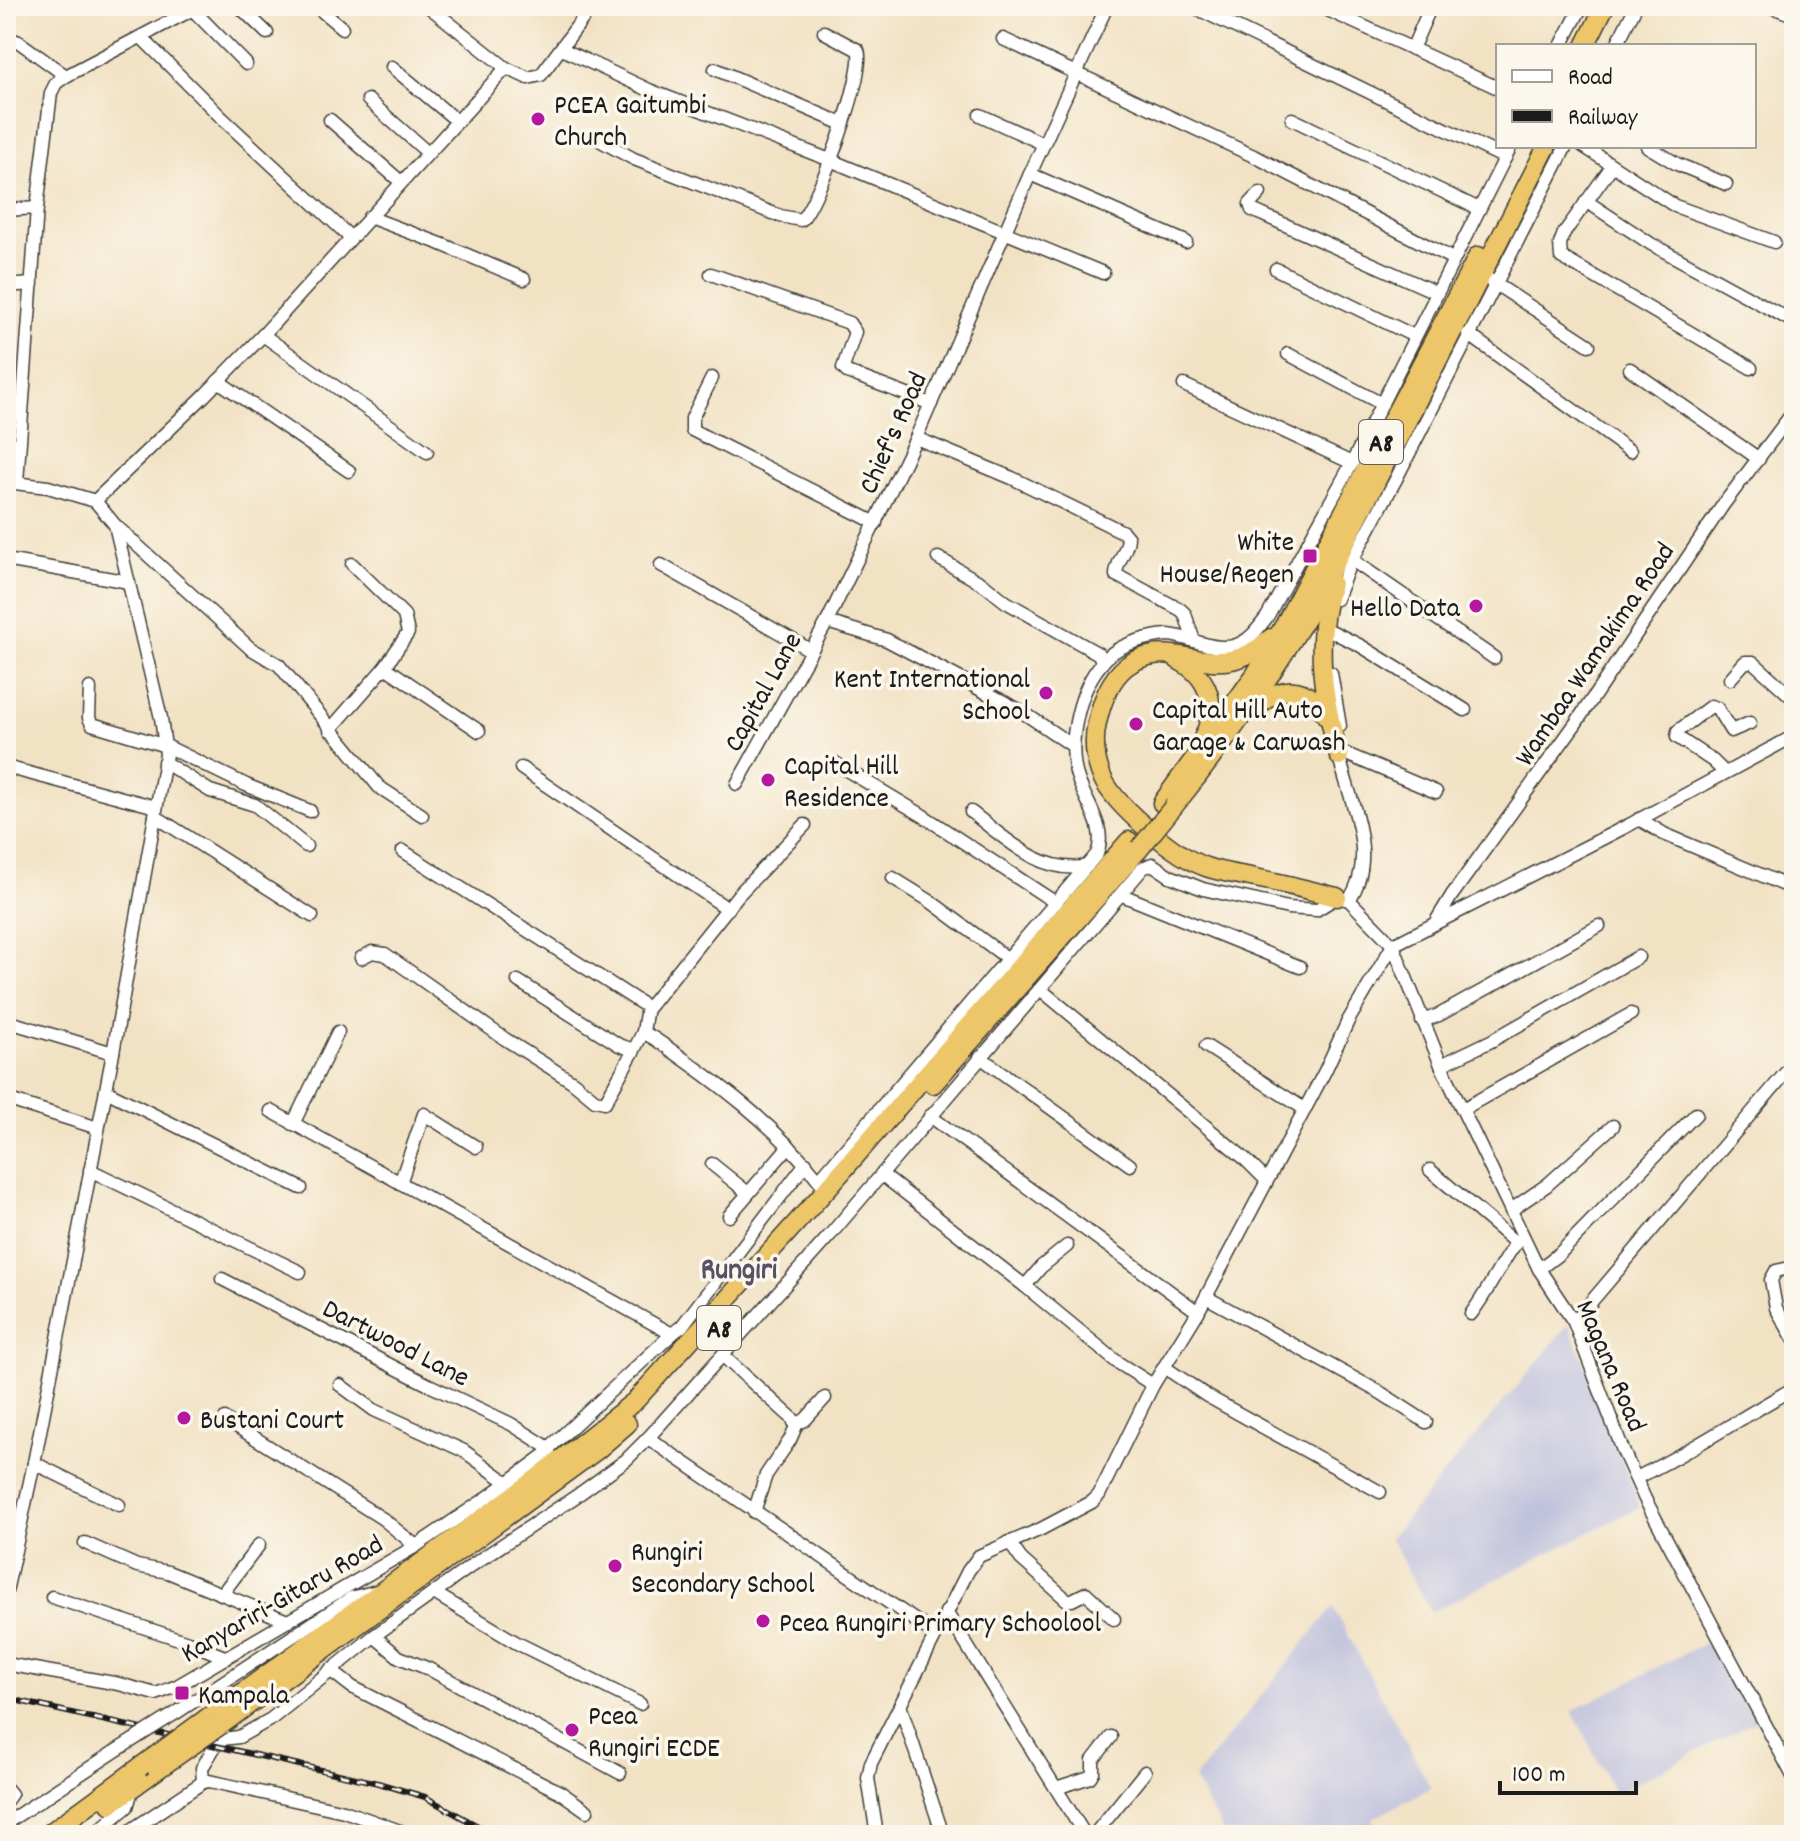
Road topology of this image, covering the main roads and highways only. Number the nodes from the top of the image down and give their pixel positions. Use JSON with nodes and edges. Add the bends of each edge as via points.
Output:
{"nodes":[{"id":1,"x":1605,"y":6,"type":"edge"},
{"id":2,"x":1617,"y":6,"type":"edge"},
{"id":3,"x":1586,"y":44,"type":"edge"},
{"id":4,"x":1598,"y":44,"type":"edge"},
{"id":5,"x":1533,"y":148,"type":"edge"},
{"id":6,"x":1546,"y":148,"type":"edge"},
{"id":7,"x":1364,"y":504,"type":"junction"},
{"id":8,"x":1285,"y":624,"type":"junction"},
{"id":9,"x":1163,"y":655,"type":"junction"},
{"id":10,"x":1330,"y":723,"type":"junction"},
{"id":11,"x":1339,"y":754,"type":"road end"},
{"id":12,"x":1193,"y":773,"type":"junction"},
{"id":13,"x":1134,"y":845,"type":"junction"},
{"id":14,"x":1343,"y":899,"type":"road end"},
{"id":15,"x":214,"y":1721,"type":"junction"},
{"id":16,"x":148,"y":1768,"type":"junction"},
{"id":17,"x":47,"y":1835,"type":"edge"},
{"id":18,"x":67,"y":1835,"type":"edge"}],
"edges":[{"from":1,"to":3,"type":"highway"},
{"from":2,"to":4,"type":"highway"},
{"from":5,"to":8,"type":"highway","number":"A8","via":[[1413,382],[1308,561]]},
{"from":6,"to":7,"type":"highway","number":"A8","via":[[1415,423]]},
{"from":7,"to":10,"type":"highway","via":[[1322,623],[1322,682]]},
{"from":7,"to":12,"type":"highway","number":"A8","via":[[1277,667]]},
{"from":8,"to":9,"type":"highway","via":[[1260,649],[1232,661]]},
{"from":8,"to":12,"type":"highway","number":"A8"},
{"from":9,"to":12,"type":"highway","via":[[1194,669],[1209,692],[1210,721]]},
{"from":9,"to":14,"type":"highway","via":[[1133,662],[1118,674],[1099,710],[1095,746],[1103,778],[1119,801],[1164,843],[1206,867]]},
{"from":10,"to":11,"type":"highway"},
{"from":10,"to":12,"type":"highway","via":[[1301,691],[1276,693]]},
{"from":12,"to":13,"type":"highway","number":"A8","bridge":true},
{"from":13,"to":15,"type":"highway","number":"A8","via":[[822,1185],[635,1401],[527,1486],[381,1589]]},
{"from":13,"to":15,"type":"highway","number":"A8","via":[[648,1404],[597,1450]]},
{"from":15,"to":16,"type":"highway","number":"A8","bridge":true},
{"from":16,"to":17,"type":"highway","number":"A8"},
{"from":16,"to":18,"type":"highway","number":"A8","via":[[133,1787]]}]}
